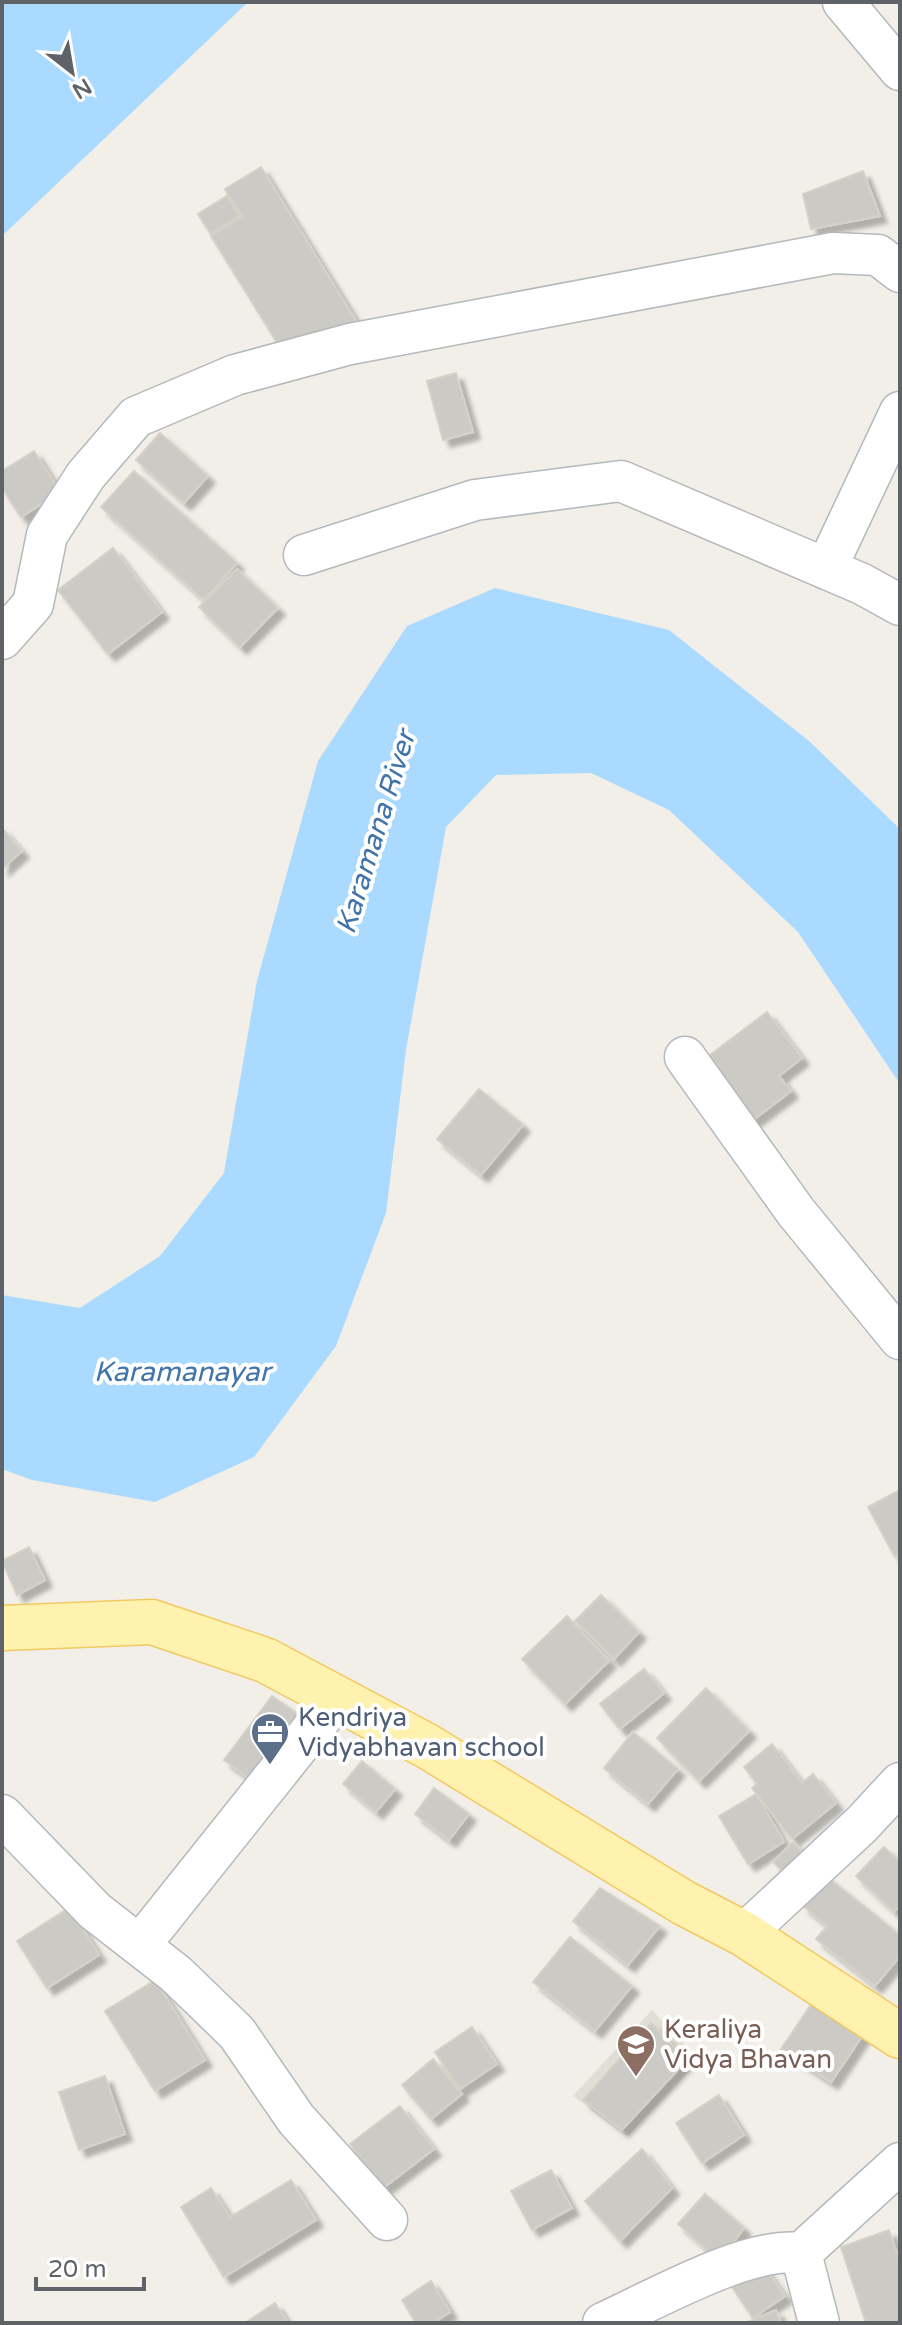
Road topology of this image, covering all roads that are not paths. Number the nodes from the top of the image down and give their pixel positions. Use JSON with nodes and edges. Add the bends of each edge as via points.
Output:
{"nodes":[{"id":1,"x":843,"y":2,"type":"edge"},
{"id":2,"x":900,"y":70,"type":"edge"},
{"id":3,"x":900,"y":272,"type":"edge"},
{"id":4,"x":900,"y":412,"type":"edge"},
{"id":5,"x":304,"y":555,"type":"dead end"},
{"id":6,"x":826,"y":569,"type":"junction"},
{"id":7,"x":900,"y":605,"type":"edge"},
{"id":8,"x":2,"y":639,"type":"edge"},
{"id":9,"x":685,"y":1057,"type":"dead end"},
{"id":10,"x":900,"y":1339,"type":"edge"},
{"id":11,"x":2,"y":1628,"type":"edge"},
{"id":12,"x":337,"y":1698,"type":"junction"},
{"id":13,"x":900,"y":1783,"type":"edge"},
{"id":14,"x":2,"y":1815,"type":"edge"},
{"id":15,"x":744,"y":1934,"type":"junction"},
{"id":16,"x":140,"y":1945,"type":"junction"},
{"id":17,"x":900,"y":2036,"type":"edge"},
{"id":18,"x":900,"y":2163,"type":"edge"},
{"id":19,"x":387,"y":2220,"type":"dead end"},
{"id":20,"x":801,"y":2253,"type":"junction"},
{"id":21,"x":603,"y":2323,"type":"edge"},
{"id":22,"x":819,"y":2323,"type":"edge"}],
"edges":[{"from":1,"to":2,"type":"street"},
{"from":3,"to":8,"type":"street","via":[[878,255],[833,253],[350,344],[235,375],[136,417],[86,475],[47,535],[33,604]]},
{"from":4,"to":6,"type":"street"},
{"from":5,"to":6,"type":"street","via":[[475,500],[621,481]]},
{"from":6,"to":7,"type":"street"},
{"from":9,"to":10,"type":"street","via":[[796,1212]]},
{"from":11,"to":12,"type":"main road","via":[[152,1622],[265,1660]]},
{"from":12,"to":15,"type":"main road"},
{"from":12,"to":16,"type":"street"},
{"from":13,"to":15,"type":"street"},
{"from":14,"to":16,"type":"street","via":[[95,1911]]},
{"from":15,"to":17,"type":"main road"},
{"from":16,"to":19,"type":"street","via":[[237,2033],[296,2119]]},
{"from":18,"to":20,"type":"street"},
{"from":20,"to":21,"type":"street","via":[[783,2250],[748,2259]]},
{"from":20,"to":22,"type":"street"}]}
